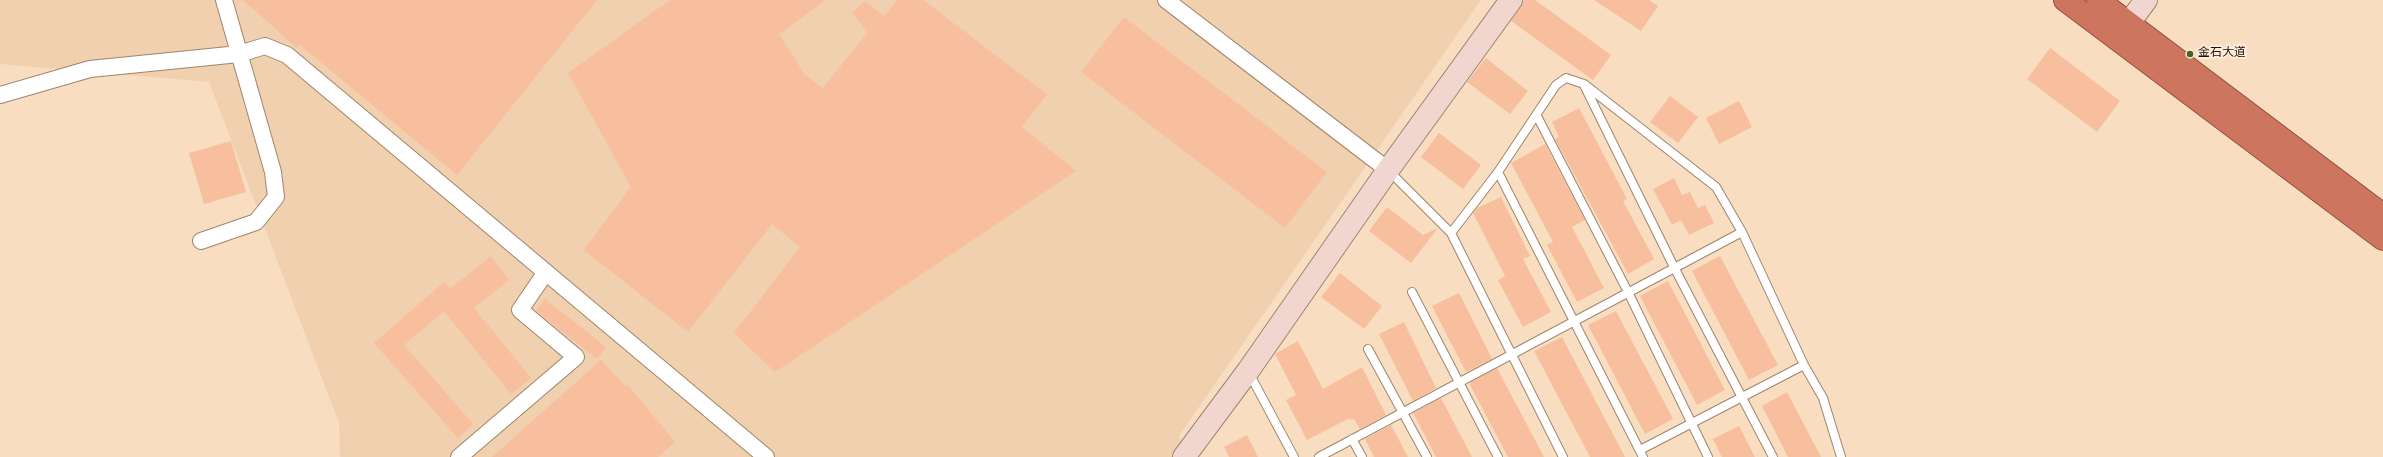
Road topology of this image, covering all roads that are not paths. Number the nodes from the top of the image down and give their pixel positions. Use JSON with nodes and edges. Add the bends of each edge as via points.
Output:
{"nodes":[{"id":1,"x":224,"y":0,"type":"edge"},
{"id":2,"x":1166,"y":0,"type":"edge"},
{"id":3,"x":1511,"y":0,"type":"edge"},
{"id":4,"x":2065,"y":0,"type":"edge"},
{"id":5,"x":2146,"y":0,"type":"edge"},
{"id":6,"x":2106,"y":9,"type":"edge"},
{"id":7,"x":2122,"y":31,"type":"junction"},
{"id":8,"x":239,"y":54,"type":"junction"},
{"id":9,"x":1584,"y":84,"type":"junction"},
{"id":10,"x":0,"y":94,"type":"edge"},
{"id":11,"x":1537,"y":116,"type":"junction"},
{"id":12,"x":1388,"y":170,"type":"junction"},
{"id":13,"x":1498,"y":172,"type":"junction"},
{"id":14,"x":2383,"y":215,"type":"edge"},
{"id":15,"x":1742,"y":232,"type":"junction"},
{"id":16,"x":1451,"y":233,"type":"junction"},
{"id":17,"x":2383,"y":239,"type":"edge"},
{"id":18,"x":202,"y":241,"type":"dead end"},
{"id":19,"x":1674,"y":267,"type":"junction"},
{"id":20,"x":546,"y":272,"type":"junction"},
{"id":21,"x":1412,"y":292,"type":"dead end"},
{"id":22,"x":1628,"y":292,"type":"junction"},
{"id":23,"x":1575,"y":321,"type":"junction"},
{"id":24,"x":1368,"y":349,"type":"dead end"},
{"id":25,"x":1512,"y":355,"type":"junction"},
{"id":26,"x":1804,"y":365,"type":"junction"},
{"id":27,"x":1248,"y":371,"type":"junction"},
{"id":28,"x":1460,"y":383,"type":"junction"},
{"id":29,"x":1742,"y":397,"type":"junction"},
{"id":30,"x":1403,"y":412,"type":"junction"},
{"id":31,"x":1691,"y":423,"type":"junction"},
{"id":32,"x":1352,"y":439,"type":"junction"},
{"id":33,"x":1191,"y":453,"type":"edge"},
{"id":34,"x":1641,"y":453,"type":"edge"},
{"id":35,"x":459,"y":457,"type":"edge"},
{"id":36,"x":766,"y":457,"type":"edge"},
{"id":37,"x":1294,"y":457,"type":"edge"},
{"id":38,"x":1319,"y":457,"type":"edge"},
{"id":39,"x":1362,"y":457,"type":"edge"},
{"id":40,"x":1427,"y":457,"type":"edge"},
{"id":41,"x":1498,"y":457,"type":"edge"},
{"id":42,"x":1563,"y":457,"type":"edge"},
{"id":43,"x":1708,"y":457,"type":"edge"},
{"id":44,"x":1773,"y":457,"type":"edge"},
{"id":45,"x":1841,"y":457,"type":"edge"}],
"edges":[{"from":1,"to":8,"type":"street"},
{"from":2,"to":12,"type":"street"},
{"from":3,"to":12,"type":"main road"},
{"from":4,"to":6,"type":"highway"},
{"from":5,"to":7,"type":"main road"},
{"from":6,"to":7,"type":"highway"},
{"from":7,"to":14,"type":"highway"},
{"from":7,"to":17,"type":"highway"},
{"from":8,"to":10,"type":"street","via":[[90,69]]},
{"from":8,"to":18,"type":"street","via":[[273,172],[276,197],[256,222]]},
{"from":8,"to":20,"type":"street","via":[[265,46],[287,54]]},
{"from":9,"to":11,"type":"lane","via":[[1566,78],[1556,85]]},
{"from":9,"to":15,"type":"lane","via":[[1716,187]]},
{"from":9,"to":19,"type":"lane"},
{"from":11,"to":13,"type":"lane"},
{"from":11,"to":22,"type":"lane"},
{"from":12,"to":16,"type":"lane"},
{"from":12,"to":27,"type":"main road"},
{"from":13,"to":16,"type":"lane"},
{"from":13,"to":23,"type":"lane"},
{"from":15,"to":19,"type":"lane"},
{"from":15,"to":26,"type":"lane"},
{"from":16,"to":25,"type":"lane"},
{"from":19,"to":22,"type":"lane"},
{"from":19,"to":29,"type":"lane"},
{"from":20,"to":35,"type":"street","via":[[520,310],[576,357]]},
{"from":20,"to":36,"type":"street"},
{"from":21,"to":28,"type":"lane"},
{"from":22,"to":23,"type":"lane"},
{"from":22,"to":31,"type":"lane"},
{"from":23,"to":25,"type":"lane"},
{"from":23,"to":34,"type":"lane"},
{"from":24,"to":30,"type":"lane"},
{"from":25,"to":28,"type":"lane"},
{"from":25,"to":42,"type":"lane"},
{"from":26,"to":29,"type":"lane"},
{"from":26,"to":45,"type":"lane","via":[[1823,398]]},
{"from":27,"to":33,"type":"main road"},
{"from":27,"to":37,"type":"lane"},
{"from":28,"to":30,"type":"lane"},
{"from":28,"to":41,"type":"lane"},
{"from":29,"to":31,"type":"lane"},
{"from":29,"to":44,"type":"lane"},
{"from":30,"to":32,"type":"lane"},
{"from":30,"to":40,"type":"lane"},
{"from":31,"to":34,"type":"lane"},
{"from":31,"to":43,"type":"lane"},
{"from":32,"to":38,"type":"lane"},
{"from":32,"to":39,"type":"lane"}]}
